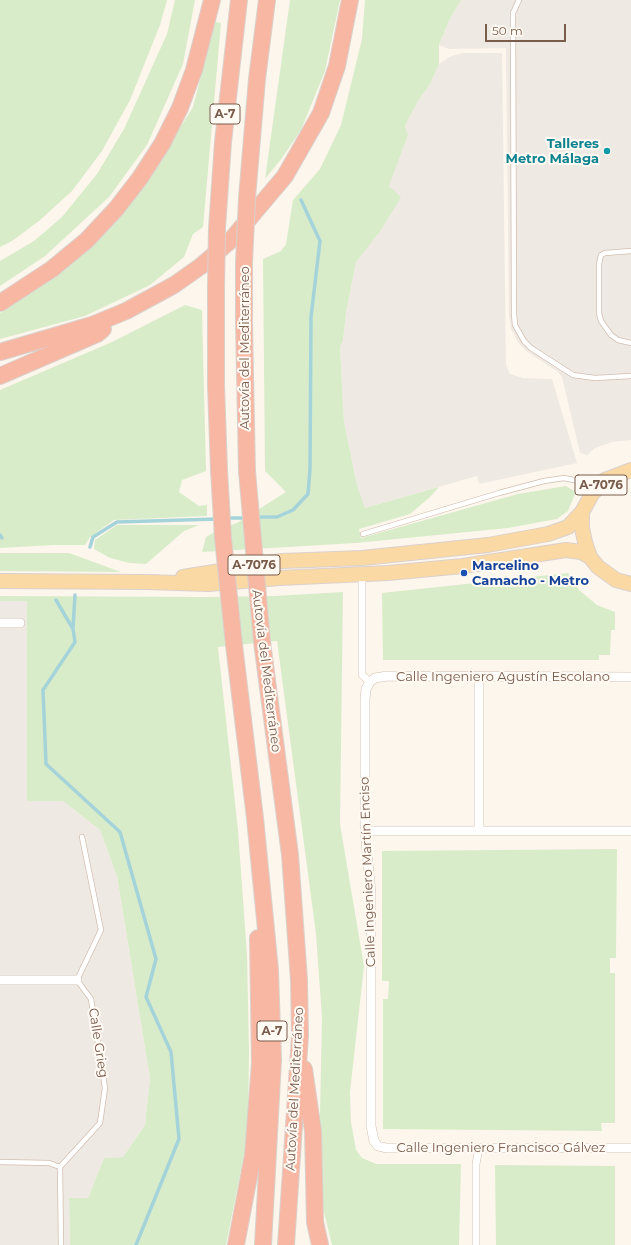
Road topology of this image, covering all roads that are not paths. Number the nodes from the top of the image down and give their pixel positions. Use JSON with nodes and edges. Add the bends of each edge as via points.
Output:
{"nodes":[{"id":1,"x":212,"y":0,"type":"edge"},
{"id":2,"x":239,"y":0,"type":"edge"},
{"id":3,"x":267,"y":0,"type":"edge"},
{"id":4,"x":350,"y":0,"type":"edge"},
{"id":5,"x":519,"y":0,"type":"edge"},
{"id":6,"x":631,"y":251,"type":"edge"},
{"id":7,"x":0,"y":303,"type":"edge"},
{"id":8,"x":126,"y":311,"type":"junction"},
{"id":9,"x":631,"y":343,"type":"edge"},
{"id":10,"x":0,"y":352,"type":"edge"},
{"id":11,"x":0,"y":376,"type":"edge"},
{"id":12,"x":631,"y":376,"type":"edge"},
{"id":13,"x":631,"y":470,"type":"edge"},
{"id":14,"x":592,"y":494,"type":"junction"},
{"id":15,"x":582,"y":512,"type":"junction"},
{"id":16,"x":363,"y":534,"type":"dead end"},
{"id":17,"x":590,"y":557,"type":"junction"},
{"id":18,"x":362,"y":575,"type":"junction"},
{"id":19,"x":0,"y":580,"type":"edge"},
{"id":20,"x":147,"y":582,"type":"junction"},
{"id":21,"x":631,"y":584,"type":"edge"},
{"id":22,"x":0,"y":623,"type":"edge"},
{"id":23,"x":20,"y":623,"type":"dead end"},
{"id":24,"x":479,"y":677,"type":"junction"},
{"id":25,"x":631,"y":677,"type":"edge"},
{"id":26,"x":373,"y":680,"type":"junction"},
{"id":27,"x":255,"y":818,"type":"junction"},
{"id":28,"x":365,"y":831,"type":"junction"},
{"id":29,"x":479,"y":831,"type":"junction"},
{"id":30,"x":631,"y":831,"type":"edge"},
{"id":31,"x":82,"y":836,"type":"dead end"},
{"id":32,"x":0,"y":980,"type":"edge"},
{"id":33,"x":77,"y":980,"type":"junction"},
{"id":34,"x":300,"y":1036,"type":"junction"},
{"id":35,"x":374,"y":1141,"type":"joint"},
{"id":36,"x":479,"y":1148,"type":"junction"},
{"id":37,"x":631,"y":1148,"type":"edge"},
{"id":38,"x":0,"y":1162,"type":"edge"},
{"id":39,"x":60,"y":1167,"type":"junction"},
{"id":40,"x":61,"y":1245,"type":"edge"},
{"id":41,"x":236,"y":1245,"type":"edge"},
{"id":42,"x":263,"y":1245,"type":"edge"},
{"id":43,"x":286,"y":1245,"type":"edge"},
{"id":44,"x":320,"y":1245,"type":"edge"},
{"id":45,"x":476,"y":1245,"type":"edge"}],
"edges":[{"from":1,"to":7,"type":"highway","via":[[194,70],[180,108],[162,144],[140,178],[87,240],[52,269]]},
{"from":2,"to":27,"type":"highway","name":"Autovía del Mediterráneo","number":"A-7","bridge":true,"via":[[222,142],[217,228],[216,386],[223,538]]},
{"from":3,"to":34,"type":"highway","name":"Autovía del Mediterráneo","number":"A-7","bridge":true,"via":[[256,87],[244,263],[247,470],[262,642],[290,855],[299,980]]},
{"from":4,"to":8,"type":"highway","via":[[337,66],[321,113],[285,176],[231,240],[201,266],[174,285]]},
{"from":5,"to":12,"type":"lane","via":[[513,13],[515,324],[531,348],[573,375],[595,378]]},
{"from":6,"to":9,"type":"lane","via":[[605,253],[601,256],[599,264],[601,321],[610,335]]},
{"from":8,"to":10,"type":"highway","via":[[92,325]]},
{"from":8,"to":11,"type":"highway","via":[[97,334]]},
{"from":13,"to":14,"type":"main road","number":"A-7076","via":[[605,480]]},
{"from":14,"to":15,"type":"main road","number":"A-7076"},
{"from":14,"to":16,"type":"lane","via":[[579,481],[564,478],[544,481]]},
{"from":15,"to":17,"type":"main road","number":"A-7076","via":[[583,535]]},
{"from":15,"to":20,"type":"main road","number":"A-7076","via":[[568,527],[548,534],[488,545],[362,558],[282,561]]},
{"from":17,"to":18,"type":"main road","number":"A-7076","via":[[581,552],[566,550],[462,566]]},
{"from":17,"to":21,"type":"main road","number":"A-7076","via":[[598,567],[616,580]]},
{"from":18,"to":20,"type":"main road","number":"A-7076","via":[[208,584]]},
{"from":18,"to":26,"type":"street","via":[[362,675]]},
{"from":19,"to":20,"type":"main road","number":"A-7076"},
{"from":22,"to":23,"type":"street"},
{"from":24,"to":25,"type":"street","name":"Calle Ingeniero Agustín Escolano"},
{"from":24,"to":26,"type":"street","name":"Calle Ingeniero Agustín Escolano","via":[[387,676]]},
{"from":24,"to":29,"type":"street"},
{"from":26,"to":28,"type":"street","name":"Calle Ingeniero Martín Enciso","via":[[366,689],[365,699]]},
{"from":27,"to":41,"type":"highway","via":[[260,1063],[253,1155]]},
{"from":27,"to":42,"type":"highway","name":"Autovía del Mediterráneo","number":"A-7","via":[[270,970],[273,1060]]},
{"from":28,"to":29,"type":"street"},
{"from":28,"to":35,"type":"street","name":"Calle Ingeniero Martín Enciso","via":[[371,893],[371,1126]]},
{"from":29,"to":30,"type":"street"},
{"from":31,"to":33,"type":"lane","via":[[100,930]]},
{"from":32,"to":33,"type":"street"},
{"from":33,"to":39,"type":"lane","name":"Calle Grieg","via":[[92,999],[105,1088],[100,1123]]},
{"from":34,"to":43,"type":"highway","name":"Autovía del Mediterráneo","number":"A-7"},
{"from":34,"to":44,"type":"highway","via":[[313,1131],[315,1222]]},
{"from":35,"to":36,"type":"street","name":"Calle Ingeniero Francisco Gálvez","via":[[378,1146],[386,1148]]},
{"from":36,"to":37,"type":"street","name":"Calle Ingeniero Francisco Gálvez"},
{"from":36,"to":45,"type":"street","via":[[476,1164]]},
{"from":38,"to":39,"type":"lane","via":[[49,1163]]},
{"from":39,"to":40,"type":"lane"}]}
